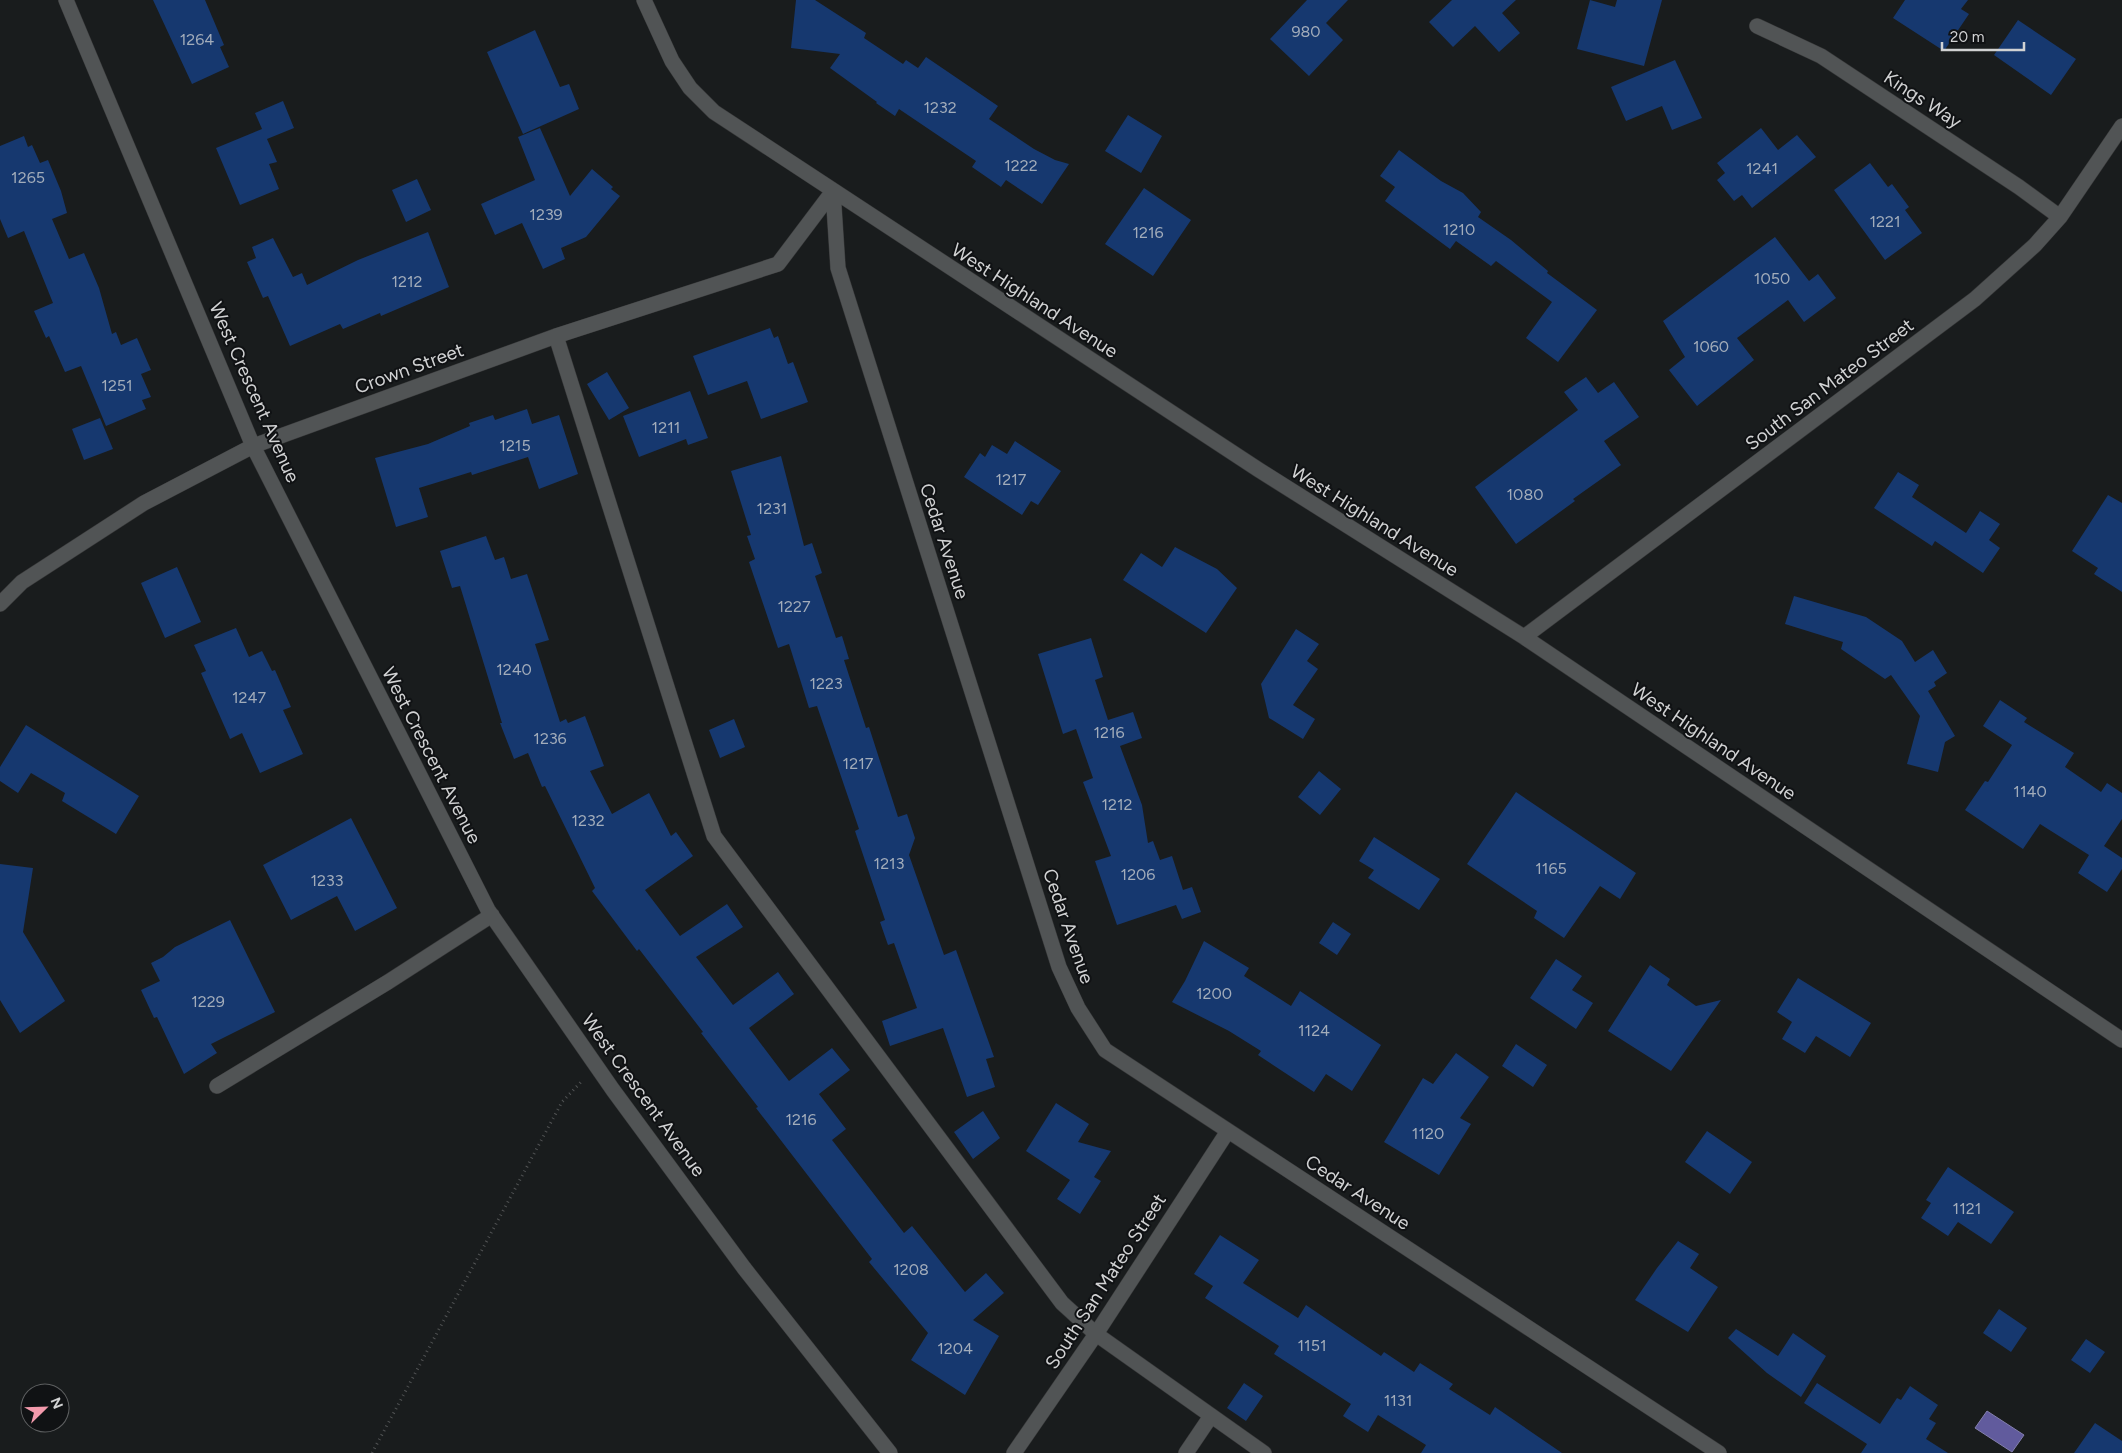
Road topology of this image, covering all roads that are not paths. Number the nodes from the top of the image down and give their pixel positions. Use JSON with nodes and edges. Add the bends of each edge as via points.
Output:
{"nodes":[{"id":1,"x":66,"y":0,"type":"edge"},
{"id":2,"x":644,"y":0,"type":"edge"},
{"id":3,"x":1757,"y":26,"type":"dead end"},
{"id":4,"x":2122,"y":126,"type":"edge"},
{"id":5,"x":833,"y":191,"type":"junction"},
{"id":6,"x":2060,"y":217,"type":"junction"},
{"id":7,"x":556,"y":336,"type":"junction"},
{"id":8,"x":253,"y":446,"type":"junction"},
{"id":9,"x":0,"y":604,"type":"edge"},
{"id":10,"x":1524,"y":637,"type":"junction"},
{"id":11,"x":492,"y":915,"type":"junction"},
{"id":12,"x":2122,"y":1040,"type":"edge"},
{"id":13,"x":217,"y":1086,"type":"dead end"},
{"id":14,"x":1228,"y":1130,"type":"junction"},
{"id":15,"x":1096,"y":1334,"type":"junction"},
{"id":16,"x":1210,"y":1416,"type":"junction"},
{"id":17,"x":890,"y":1453,"type":"edge"},
{"id":18,"x":1014,"y":1453,"type":"edge"},
{"id":19,"x":1186,"y":1453,"type":"edge"},
{"id":20,"x":1264,"y":1453,"type":"edge"},
{"id":21,"x":1719,"y":1453,"type":"edge"}],
"edges":[{"from":1,"to":8,"type":"street","name":"West Crescent Avenue"},
{"from":2,"to":5,"type":"street","name":"West Highland Avenue","via":[[672,61],[690,88],[714,112]]},
{"from":3,"to":6,"type":"street","name":"Kings Way","via":[[1821,56],[2020,187]]},
{"from":4,"to":6,"type":"street","name":"South San Mateo Street"},
{"from":5,"to":7,"type":"street","name":"Crown Street","via":[[778,264]]},
{"from":5,"to":10,"type":"street","name":"West Highland Avenue","via":[[1259,470]]},
{"from":5,"to":14,"type":"street","name":"Cedar Avenue","via":[[838,268],[1059,967],[1078,1008],[1105,1050]]},
{"from":6,"to":10,"type":"street","name":"South San Mateo Street","via":[[1968,305]]},
{"from":7,"to":8,"type":"street","name":"Crown Street"},
{"from":7,"to":15,"type":"street","via":[[714,836],[1062,1304]]},
{"from":8,"to":9,"type":"street","name":"Crown Street","via":[[144,503],[22,582]]},
{"from":8,"to":11,"type":"street","name":"West Crescent Avenue"},
{"from":10,"to":12,"type":"street","name":"West Highland Avenue"},
{"from":11,"to":13,"type":"street"},
{"from":11,"to":17,"type":"street","name":"West Crescent Avenue","via":[[596,1065],[744,1268]]},
{"from":14,"to":15,"type":"street","name":"South San Mateo Street"},
{"from":14,"to":21,"type":"street","name":"Cedar Avenue"},
{"from":15,"to":16,"type":"street"},
{"from":15,"to":18,"type":"street","name":"South San Mateo Street"},
{"from":16,"to":19,"type":"street"},
{"from":16,"to":20,"type":"street"}]}
